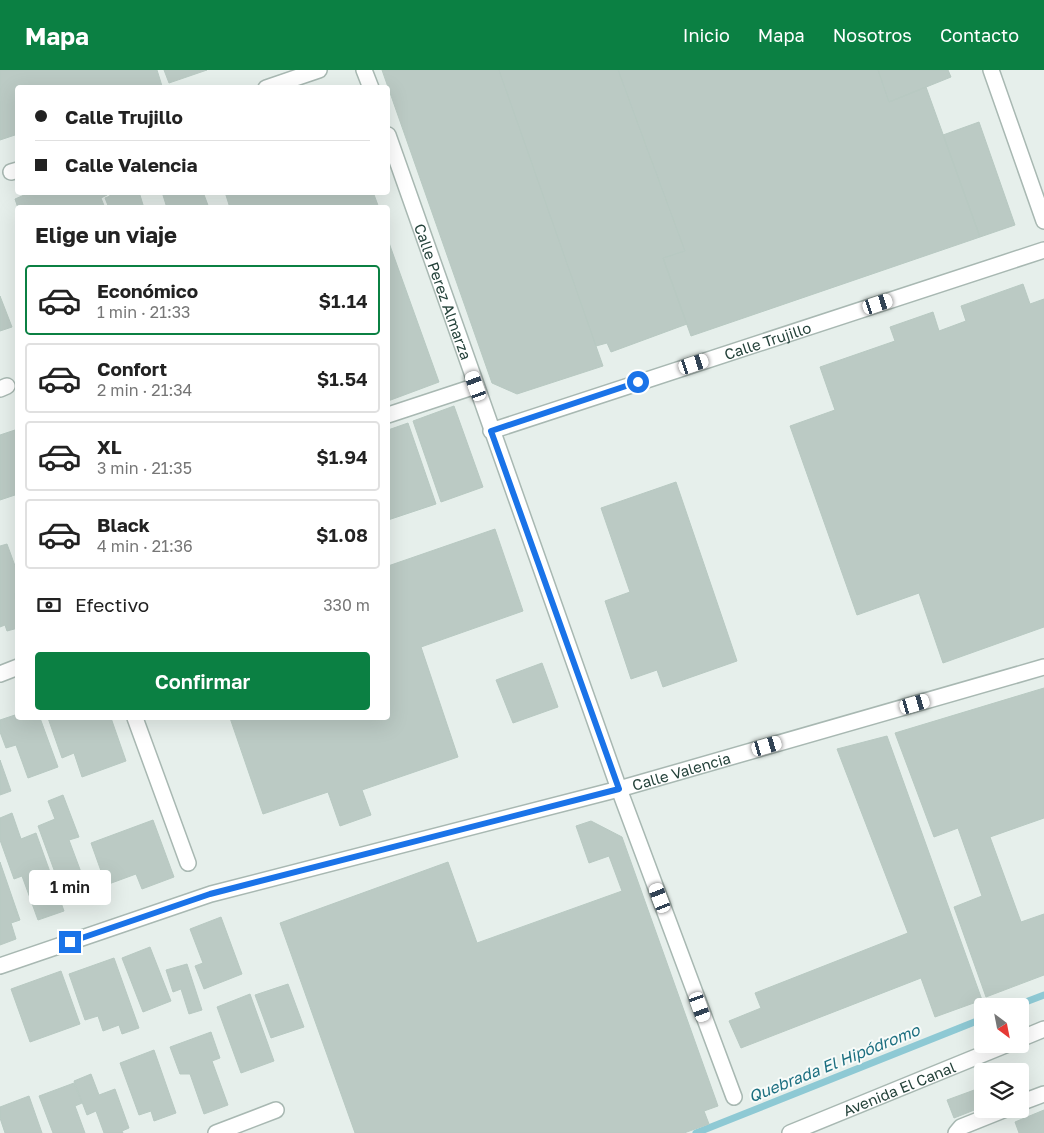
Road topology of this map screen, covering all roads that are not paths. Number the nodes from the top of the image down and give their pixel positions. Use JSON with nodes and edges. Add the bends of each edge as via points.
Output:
{"nodes":[{"id":1,"x":319,"y":70,"type":"edge"},
{"id":2,"x":364,"y":70,"type":"edge"},
{"id":3,"x":990,"y":70,"type":"edge"},
{"id":4,"x":275,"y":85,"type":"edge"},
{"id":5,"x":370,"y":85,"type":"edge"},
{"id":6,"x":390,"y":141,"type":"edge"},
{"id":7,"x":1044,"y":221,"type":"edge"},
{"id":8,"x":1044,"y":250,"type":"edge"},
{"id":9,"x":476,"y":386,"type":"junction"},
{"id":10,"x":390,"y":414,"type":"edge"},
{"id":11,"x":491,"y":431,"type":"junction"},
{"id":12,"x":1044,"y":667,"type":"edge"},
{"id":13,"x":15,"y":668,"type":"edge"},
{"id":14,"x":0,"y":674,"type":"edge"},
{"id":15,"x":136,"y":720,"type":"edge"},
{"id":16,"x":619,"y":789,"type":"junction"},
{"id":17,"x":188,"y":863,"type":"dead end"},
{"id":18,"x":0,"y":966,"type":"edge"},
{"id":19,"x":1044,"y":1029,"type":"edge"},
{"id":20,"x":1029,"y":1035,"type":"edge"},
{"id":21,"x":986,"y":1053,"type":"edge"},
{"id":22,"x":1044,"y":1094,"type":"edge"},
{"id":23,"x":734,"y":1097,"type":"dead end"},
{"id":24,"x":1029,"y":1100,"type":"edge"},
{"id":25,"x":276,"y":1110,"type":"dead end"},
{"id":26,"x":984,"y":1118,"type":"edge"},
{"id":27,"x":216,"y":1133,"type":"edge"},
{"id":28,"x":790,"y":1133,"type":"edge"},
{"id":29,"x":956,"y":1133,"type":"edge"}],
"edges":[{"from":1,"to":4,"type":"street"},
{"from":2,"to":5,"type":"street"},
{"from":3,"to":7,"type":"street"},
{"from":6,"to":9,"type":"street","name":"Calle Perez Almarza"},
{"from":8,"to":11,"type":"street","name":"Calle Trujillo"},
{"from":9,"to":10,"type":"street"},
{"from":9,"to":11,"type":"street","name":"Calle Perez Almarza"},
{"from":11,"to":16,"type":"street","name":"Calle Perez Almarza"},
{"from":12,"to":16,"type":"street","name":"Calle Valencia"},
{"from":13,"to":14,"type":"street"},
{"from":15,"to":17,"type":"street"},
{"from":16,"to":18,"type":"street","name":"Calle Valencia","via":[[210,894]]},
{"from":16,"to":23,"type":"street","name":"Calle Perez Almarza"},
{"from":19,"to":20,"type":"street"},
{"from":21,"to":28,"type":"street","name":"Avenida El Canal"},
{"from":22,"to":24,"type":"street"},
{"from":25,"to":27,"type":"street"},
{"from":26,"to":29,"type":"street","via":[[961,1127]]}]}
